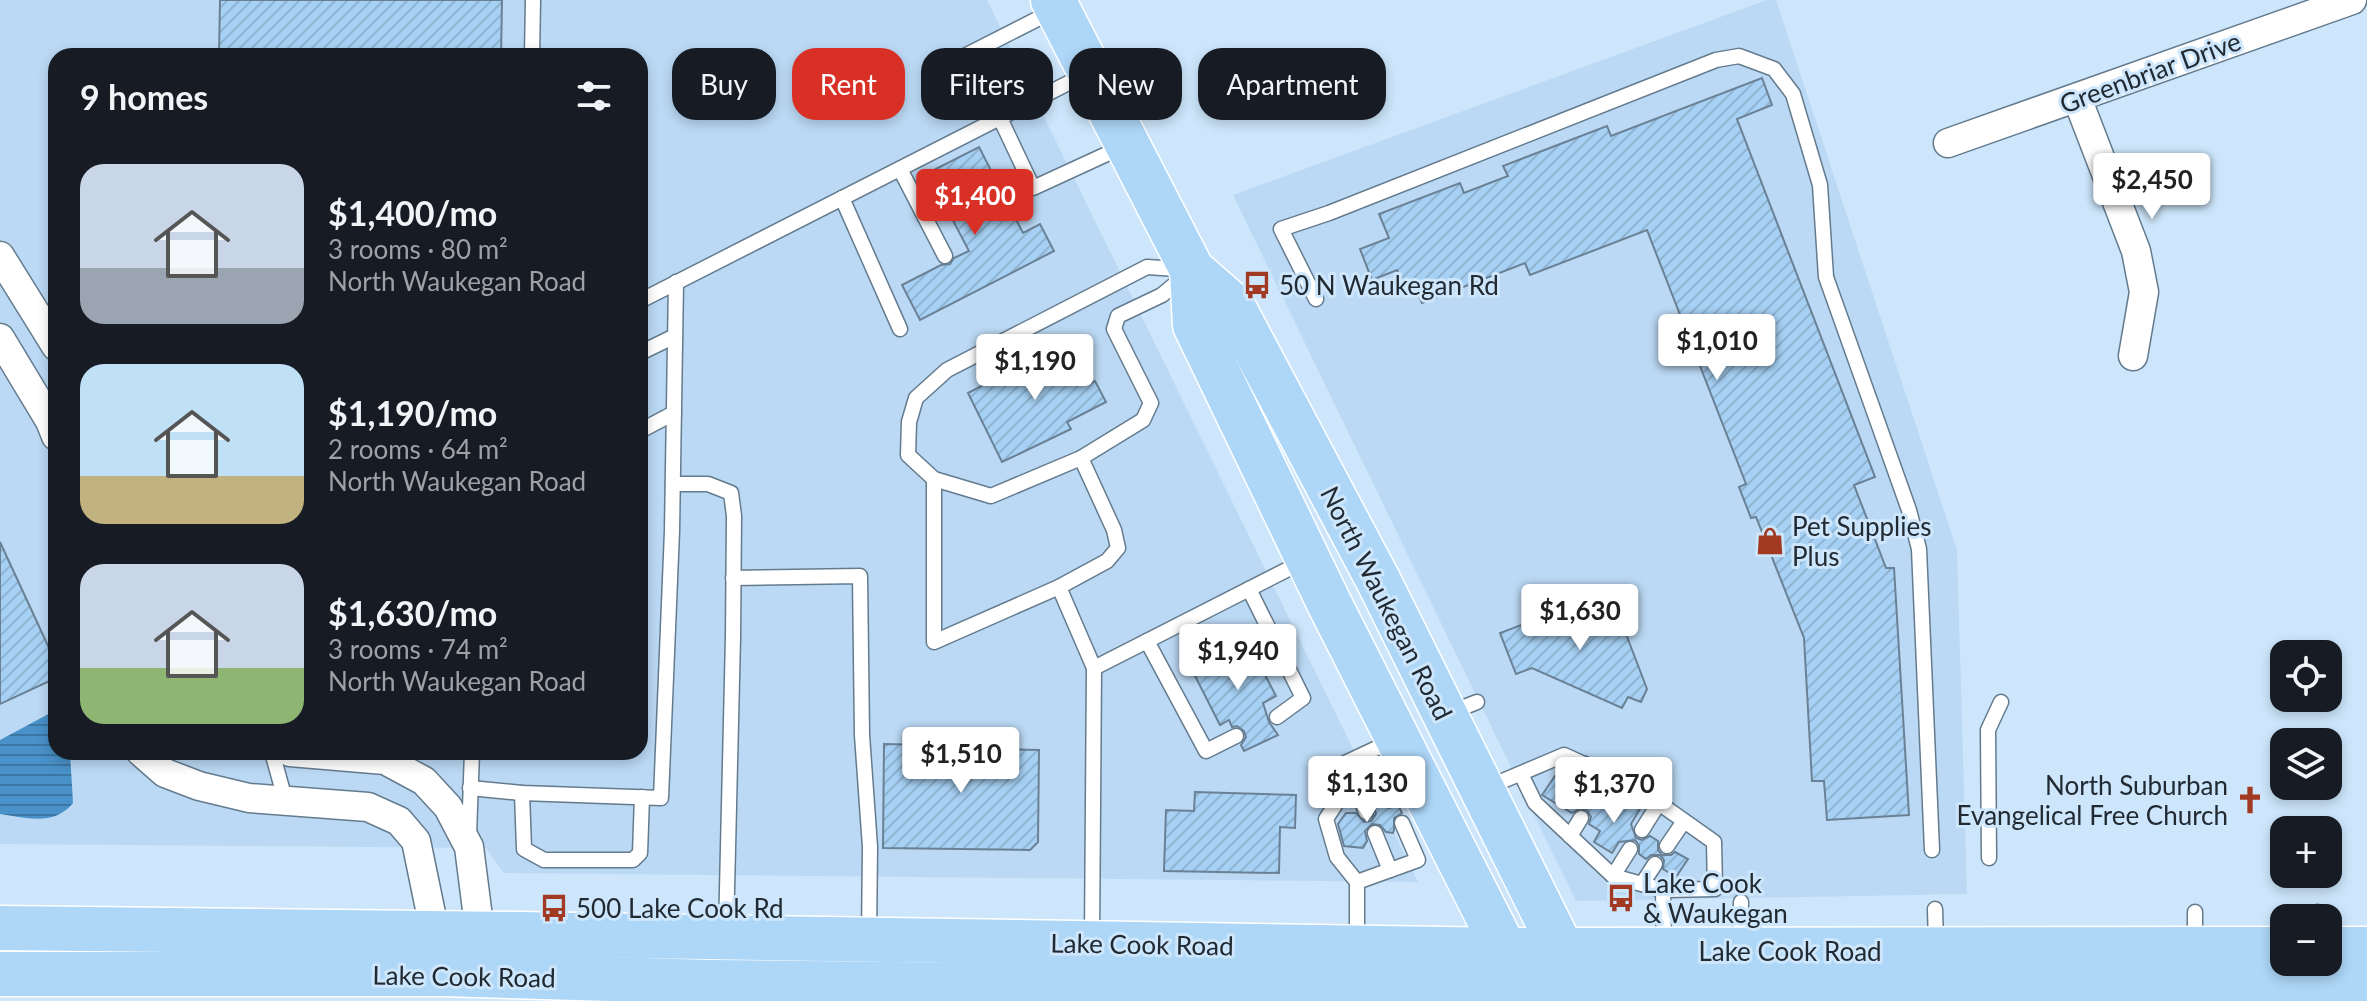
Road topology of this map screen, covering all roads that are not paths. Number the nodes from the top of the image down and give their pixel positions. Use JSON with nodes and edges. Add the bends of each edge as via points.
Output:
{"nodes":[{"id":1,"x":533,"y":0,"type":"edge"},
{"id":2,"x":2352,"y":0,"type":"edge"},
{"id":3,"x":1056,"y":4,"type":"edge"},
{"id":4,"x":532,"y":48,"type":"edge"},
{"id":5,"x":977,"y":48,"type":"edge"},
{"id":6,"x":1078,"y":48,"type":"edge"},
{"id":7,"x":2077,"y":98,"type":"junction"},
{"id":8,"x":996,"y":120,"type":"edge"},
{"id":9,"x":1001,"y":120,"type":"edge"},
{"id":10,"x":1115,"y":120,"type":"edge"},
{"id":11,"x":1948,"y":143,"type":"dead end"},
{"id":12,"x":1127,"y":144,"type":"junction"},
{"id":13,"x":900,"y":169,"type":"junction"},
{"id":14,"x":842,"y":198,"type":"junction"},
{"id":15,"x":0,"y":256,"type":"edge"},
{"id":16,"x":945,"y":256,"type":"dead end"},
{"id":17,"x":1192,"y":270,"type":"junction"},
{"id":18,"x":676,"y":282,"type":"junction"},
{"id":19,"x":648,"y":297,"type":"edge"},
{"id":20,"x":1316,"y":299,"type":"dead end"},
{"id":21,"x":900,"y":329,"type":"dead end"},
{"id":22,"x":48,"y":333,"type":"edge"},
{"id":23,"x":675,"y":336,"type":"junction"},
{"id":24,"x":0,"y":338,"type":"edge"},
{"id":25,"x":648,"y":349,"type":"edge"},
{"id":26,"x":2133,"y":356,"type":"dead end"},
{"id":27,"x":674,"y":413,"type":"junction"},
{"id":28,"x":48,"y":422,"type":"edge"},
{"id":29,"x":648,"y":427,"type":"edge"},
{"id":30,"x":1081,"y":458,"type":"junction"},
{"id":31,"x":934,"y":479,"type":"junction"},
{"id":32,"x":673,"y":484,"type":"junction"},
{"id":33,"x":1308,"y":559,"type":"junction"},
{"id":34,"x":733,"y":578,"type":"junction"},
{"id":35,"x":1059,"y":587,"type":"junction"},
{"id":36,"x":1249,"y":589,"type":"junction"},
{"id":37,"x":1147,"y":641,"type":"junction"},
{"id":38,"x":1094,"y":668,"type":"junction"},
{"id":39,"x":2001,"y":702,"type":"dead end"},
{"id":40,"x":1277,"y":717,"type":"dead end"},
{"id":41,"x":1236,"y":736,"type":"dead end"},
{"id":42,"x":1398,"y":738,"type":"junction"},
{"id":43,"x":150,"y":760,"type":"edge"},
{"id":44,"x":274,"y":760,"type":"edge"},
{"id":45,"x":385,"y":760,"type":"edge"},
{"id":46,"x":472,"y":760,"type":"edge"},
{"id":47,"x":1585,"y":764,"type":"junction"},
{"id":48,"x":1609,"y":775,"type":"junction"},
{"id":49,"x":1352,"y":779,"type":"junction"},
{"id":50,"x":1502,"y":782,"type":"junction"},
{"id":51,"x":1571,"y":786,"type":"dead end"},
{"id":52,"x":470,"y":788,"type":"junction"},
{"id":53,"x":522,"y":793,"type":"junction"},
{"id":54,"x":642,"y":797,"type":"junction"},
{"id":55,"x":1391,"y":798,"type":"dead end"},
{"id":56,"x":285,"y":799,"type":"junction"},
{"id":57,"x":1593,"y":799,"type":"dead end"},
{"id":58,"x":1659,"y":803,"type":"junction"},
{"id":59,"x":1366,"y":812,"type":"dead end"},
{"id":60,"x":1581,"y":818,"type":"dead end"},
{"id":61,"x":1684,"y":821,"type":"junction"},
{"id":62,"x":1402,"y":823,"type":"dead end"},
{"id":63,"x":1642,"y":830,"type":"dead end"},
{"id":64,"x":1375,"y":833,"type":"dead end"},
{"id":65,"x":1570,"y":836,"type":"junction"},
{"id":66,"x":1667,"y":846,"type":"dead end"},
{"id":67,"x":469,"y":847,"type":"junction"},
{"id":68,"x":1630,"y":849,"type":"dead end"},
{"id":69,"x":1932,"y":850,"type":"dead end"},
{"id":70,"x":1989,"y":858,"type":"dead end"},
{"id":71,"x":1655,"y":864,"type":"dead end"},
{"id":72,"x":1390,"y":870,"type":"junction"},
{"id":73,"x":1613,"y":876,"type":"junction"},
{"id":74,"x":1357,"y":882,"type":"junction"},
{"id":75,"x":1642,"y":884,"type":"junction"},
{"id":76,"x":1663,"y":890,"type":"junction"},
{"id":77,"x":1741,"y":902,"type":"dead end"},
{"id":78,"x":0,"y":928,"type":"edge"},
{"id":79,"x":725,"y":937,"type":"junction"},
{"id":80,"x":869,"y":940,"type":"junction"},
{"id":81,"x":1092,"y":943,"type":"junction"},
{"id":82,"x":2270,"y":946,"type":"edge"},
{"id":83,"x":1357,"y":948,"type":"junction"},
{"id":84,"x":1505,"y":950,"type":"junction"},
{"id":85,"x":1562,"y":950,"type":"junction"},
{"id":86,"x":1665,"y":951,"type":"junction"},
{"id":87,"x":1740,"y":951,"type":"junction"},
{"id":88,"x":441,"y":960,"type":"junction"},
{"id":89,"x":487,"y":962,"type":"junction"},
{"id":90,"x":1933,"y":963,"type":"edge"},
{"id":91,"x":0,"y":974,"type":"edge"},
{"id":92,"x":2367,"y":989,"type":"edge"},
{"id":93,"x":716,"y":991,"type":"edge"},
{"id":94,"x":928,"y":993,"type":"edge"},
{"id":95,"x":1529,"y":996,"type":"edge"},
{"id":96,"x":1586,"y":996,"type":"edge"}],
"edges":[{"from":1,"to":4,"type":"lane"},
{"from":2,"to":7,"type":"street","name":"Greenbriar Drive"},
{"from":3,"to":5,"type":"lane"},
{"from":3,"to":6,"type":"main road","name":"North Waukegan Road"},
{"from":7,"to":11,"type":"street","name":"Greenbriar Drive"},
{"from":7,"to":26,"type":"street","via":[[2136,251],[2144,292]]},
{"from":8,"to":13,"type":"lane"},
{"from":9,"to":12,"type":"lane","via":[[1033,188]]},
{"from":10,"to":12,"type":"main road","name":"North Waukegan Road"},
{"from":12,"to":17,"type":"main road","name":"North Waukegan Road"},
{"from":13,"to":14,"type":"lane"},
{"from":13,"to":16,"type":"lane"},
{"from":14,"to":18,"type":"lane"},
{"from":14,"to":21,"type":"lane"},
{"from":15,"to":22,"type":"street"},
{"from":17,"to":30,"type":"lane","via":[[1162,295],[1118,316],[1114,329],[1151,403],[1143,420]]},
{"from":17,"to":31,"type":"lane","via":[[1147,267],[947,370],[916,398],[909,422],[908,455]]},
{"from":17,"to":33,"type":"main road","name":"North Waukegan Road","via":[[1195,325]]},
{"from":17,"to":50,"type":"main road","name":"North Waukegan Road","via":[[1232,305],[1378,580]]},
{"from":18,"to":19,"type":"lane"},
{"from":18,"to":23,"type":"lane"},
{"from":20,"to":69,"type":"lane","via":[[1281,229],[1716,60],[1739,56],[1774,69],[1793,94],[1820,185],[1826,277],[1919,549]]},
{"from":23,"to":25,"type":"lane"},
{"from":23,"to":27,"type":"lane"},
{"from":24,"to":28,"type":"street"},
{"from":27,"to":29,"type":"lane"},
{"from":27,"to":32,"type":"lane"},
{"from":30,"to":31,"type":"lane","via":[[991,496]]},
{"from":30,"to":35,"type":"lane","via":[[1118,548],[1107,561]]},
{"from":31,"to":35,"type":"lane","via":[[934,642]]},
{"from":32,"to":34,"type":"lane","via":[[708,484],[731,493]]},
{"from":32,"to":54,"type":"lane","via":[[661,798]]},
{"from":33,"to":36,"type":"lane"},
{"from":33,"to":42,"type":"main road","name":"North Waukegan Road"},
{"from":34,"to":79,"type":"lane"},
{"from":34,"to":80,"type":"lane","via":[[860,576]]},
{"from":35,"to":38,"type":"lane"},
{"from":36,"to":37,"type":"lane"},
{"from":36,"to":40,"type":"lane","via":[[1303,698]]},
{"from":37,"to":38,"type":"lane"},
{"from":37,"to":41,"type":"lane","via":[[1206,751]]},
{"from":38,"to":81,"type":"lane"},
{"from":39,"to":70,"type":"lane","via":[[1988,730]]},
{"from":42,"to":49,"type":"lane","via":[[1345,763]]},
{"from":42,"to":84,"type":"main road","name":"North Waukegan Road"},
{"from":43,"to":56,"type":"street","via":[[165,773],[199,786],[249,798]]},
{"from":44,"to":56,"type":"lane"},
{"from":45,"to":67,"type":"street","via":[[424,781],[448,807]]},
{"from":46,"to":52,"type":"lane"},
{"from":47,"to":48,"type":"lane"},
{"from":47,"to":50,"type":"lane","via":[[1564,755]]},
{"from":47,"to":51,"type":"lane"},
{"from":48,"to":57,"type":"lane"},
{"from":48,"to":58,"type":"lane"},
{"from":49,"to":55,"type":"lane","via":[[1387,788]]},
{"from":49,"to":59,"type":"lane"},
{"from":49,"to":74,"type":"lane","via":[[1326,819],[1337,857]]},
{"from":50,"to":65,"type":"lane","via":[[1555,811]]},
{"from":50,"to":85,"type":"main road","name":"North Waukegan Road"},
{"from":52,"to":53,"type":"lane"},
{"from":52,"to":67,"type":"lane"},
{"from":53,"to":54,"type":"lane"},
{"from":53,"to":54,"type":"lane","via":[[524,849],[544,860],[633,860],[640,853]]},
{"from":56,"to":88,"type":"street","via":[[368,807],[399,821],[416,841]]},
{"from":58,"to":61,"type":"lane"},
{"from":58,"to":63,"type":"lane"},
{"from":60,"to":65,"type":"lane"},
{"from":61,"to":66,"type":"lane"},
{"from":61,"to":76,"type":"lane","via":[[1714,842],[1715,889]]},
{"from":62,"to":72,"type":"lane","via":[[1418,860]]},
{"from":64,"to":72,"type":"lane"},
{"from":65,"to":73,"type":"lane"},
{"from":67,"to":89,"type":"street"},
{"from":68,"to":73,"type":"lane"},
{"from":71,"to":75,"type":"lane"},
{"from":72,"to":74,"type":"lane"},
{"from":73,"to":75,"type":"lane"},
{"from":74,"to":83,"type":"lane"},
{"from":75,"to":76,"type":"lane"},
{"from":76,"to":86,"type":"lane"},
{"from":77,"to":87,"type":"lane"},
{"from":78,"to":88,"type":"main road","name":"Lake Cook Road"},
{"from":79,"to":80,"type":"main road","name":"Lake Cook Road"},
{"from":79,"to":89,"type":"main road","name":"Lake Cook Road"},
{"from":80,"to":81,"type":"main road","name":"Lake Cook Road"},
{"from":81,"to":83,"type":"main road","name":"Lake Cook Road"},
{"from":82,"to":90,"type":"main road","name":"Lake Cook Road","via":[[2195,931]]},
{"from":83,"to":84,"type":"main road","name":"Lake Cook Road"},
{"from":84,"to":85,"type":"main road","name":"Lake Cook Road"},
{"from":84,"to":95,"type":"main road","name":"North Waukegan Road"},
{"from":85,"to":86,"type":"main road","name":"Lake Cook Road"},
{"from":85,"to":96,"type":"main road","name":"North Waukegan Road"},
{"from":86,"to":87,"type":"main road","name":"Lake Cook Road"},
{"from":87,"to":90,"type":"main road","name":"Lake Cook Road"},
{"from":88,"to":89,"type":"main road","name":"Lake Cook Road"},
{"from":88,"to":91,"type":"main road","name":"Lake Cook Road"},
{"from":89,"to":93,"type":"main road","name":"Lake Cook Road"},
{"from":90,"to":92,"type":"main road","name":"Lake Cook Road"},
{"from":90,"to":96,"type":"main road","name":"Lake Cook Road"},
{"from":93,"to":94,"type":"main road","name":"Lake Cook Road"},
{"from":94,"to":95,"type":"main road","name":"Lake Cook Road"},
{"from":95,"to":96,"type":"main road","name":"Lake Cook Road"}]}
